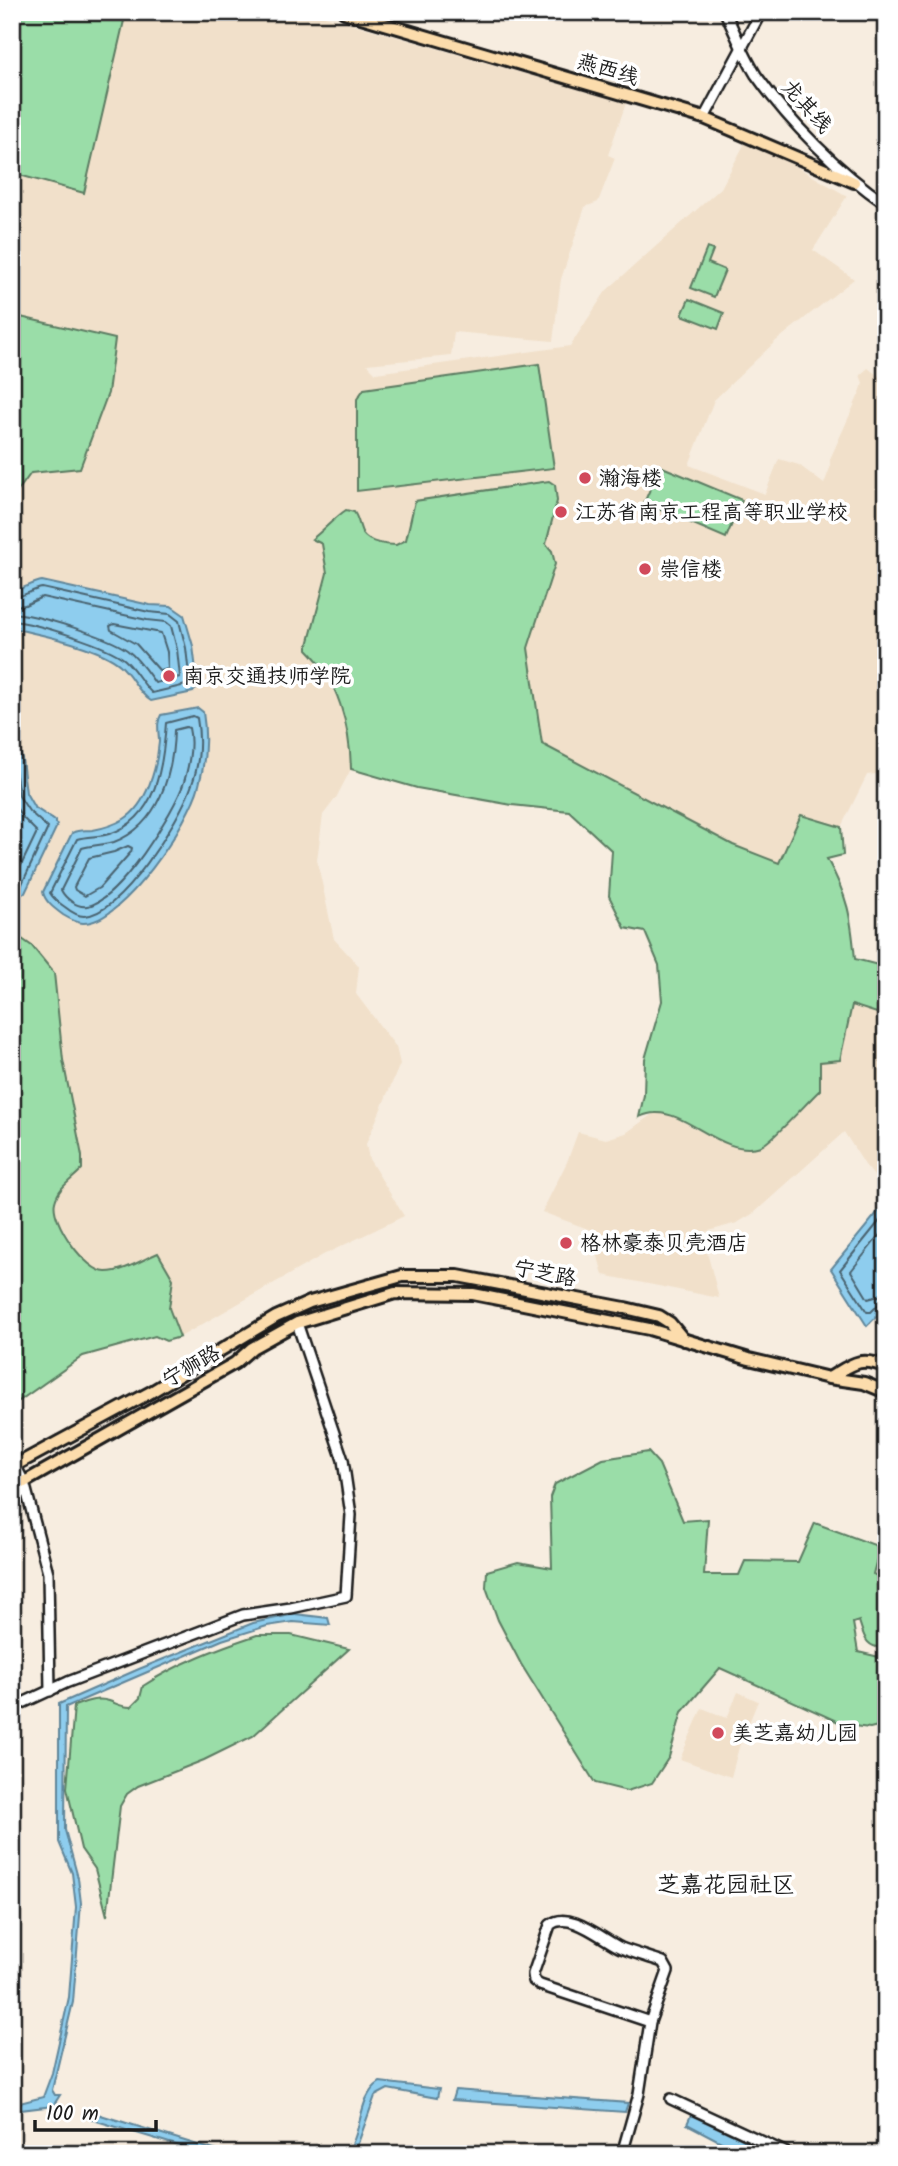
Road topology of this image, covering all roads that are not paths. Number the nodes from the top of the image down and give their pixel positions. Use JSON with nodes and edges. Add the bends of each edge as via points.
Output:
{"nodes":[{"id":1,"x":344,"y":12,"type":"edge"},
{"id":2,"x":725,"y":12,"type":"edge"},
{"id":3,"x":761,"y":12,"type":"edge"},
{"id":4,"x":742,"y":48,"type":"junction"},
{"id":5,"x":704,"y":118,"type":"junction"},
{"id":6,"x":854,"y":182,"type":"junction"},
{"id":7,"x":886,"y":204,"type":"edge"},
{"id":8,"x":388,"y":1279,"type":"joint"},
{"id":9,"x":395,"y":1293,"type":"joint"},
{"id":10,"x":297,"y":1323,"type":"junction"},
{"id":11,"x":684,"y":1340,"type":"junction"},
{"id":12,"x":886,"y":1367,"type":"edge"},
{"id":13,"x":829,"y":1378,"type":"junction"},
{"id":14,"x":886,"y":1392,"type":"edge"},
{"id":15,"x":14,"y":1466,"type":"edge"},
{"id":16,"x":24,"y":1482,"type":"junction"},
{"id":17,"x":12,"y":1489,"type":"edge"},
{"id":18,"x":50,"y":1691,"type":"junction"},
{"id":19,"x":12,"y":1708,"type":"edge"},
{"id":20,"x":650,"y":2022,"type":"junction"},
{"id":21,"x":671,"y":2099,"type":"dead end"},
{"id":22,"x":622,"y":2154,"type":"edge"},
{"id":23,"x":789,"y":2154,"type":"edge"}],
"edges":[{"from":1,"to":5,"type":"main road","name":"燕西线"},
{"from":2,"to":4,"type":"street","name":"龙其线"},
{"from":3,"to":4,"type":"street"},
{"from":4,"to":5,"type":"street"},
{"from":4,"to":6,"type":"street","name":"龙其线","via":[[781,108]]},
{"from":5,"to":6,"type":"main road","name":"燕西线"},
{"from":6,"to":7,"type":"street","name":"龙其线"},
{"from":8,"to":11,"type":"main road","name":"宁芝路","via":[[458,1276],[625,1307],[659,1316]]},
{"from":8,"to":15,"type":"main road","name":"宁狮路","via":[[276,1317]]},
{"from":9,"to":10,"type":"main road","name":"宁狮路"},
{"from":9,"to":11,"type":"main road","name":"宁芝路","via":[[473,1294]]},
{"from":10,"to":16,"type":"main road","name":"宁狮路"},
{"from":10,"to":18,"type":"street","via":[[343,1460],[351,1515],[346,1596],[243,1615]]},
{"from":11,"to":13,"type":"main road","name":"宁芝路"},
{"from":12,"to":13,"type":"main road","via":[[861,1360]]},
{"from":13,"to":14,"type":"main road","name":"宁芝路"},
{"from":15,"to":16,"type":"street"},
{"from":16,"to":17,"type":"main road","name":"宁狮路"},
{"from":16,"to":18,"type":"street","via":[[48,1573]]},
{"from":18,"to":19,"type":"street"},
{"from":20,"to":20,"type":"street","via":[[668,1971],[663,1962],[618,1947],[588,1928],[555,1920],[534,1980]]},
{"from":20,"to":22,"type":"street","via":[[639,2094]]},
{"from":21,"to":23,"type":"street"}]}
